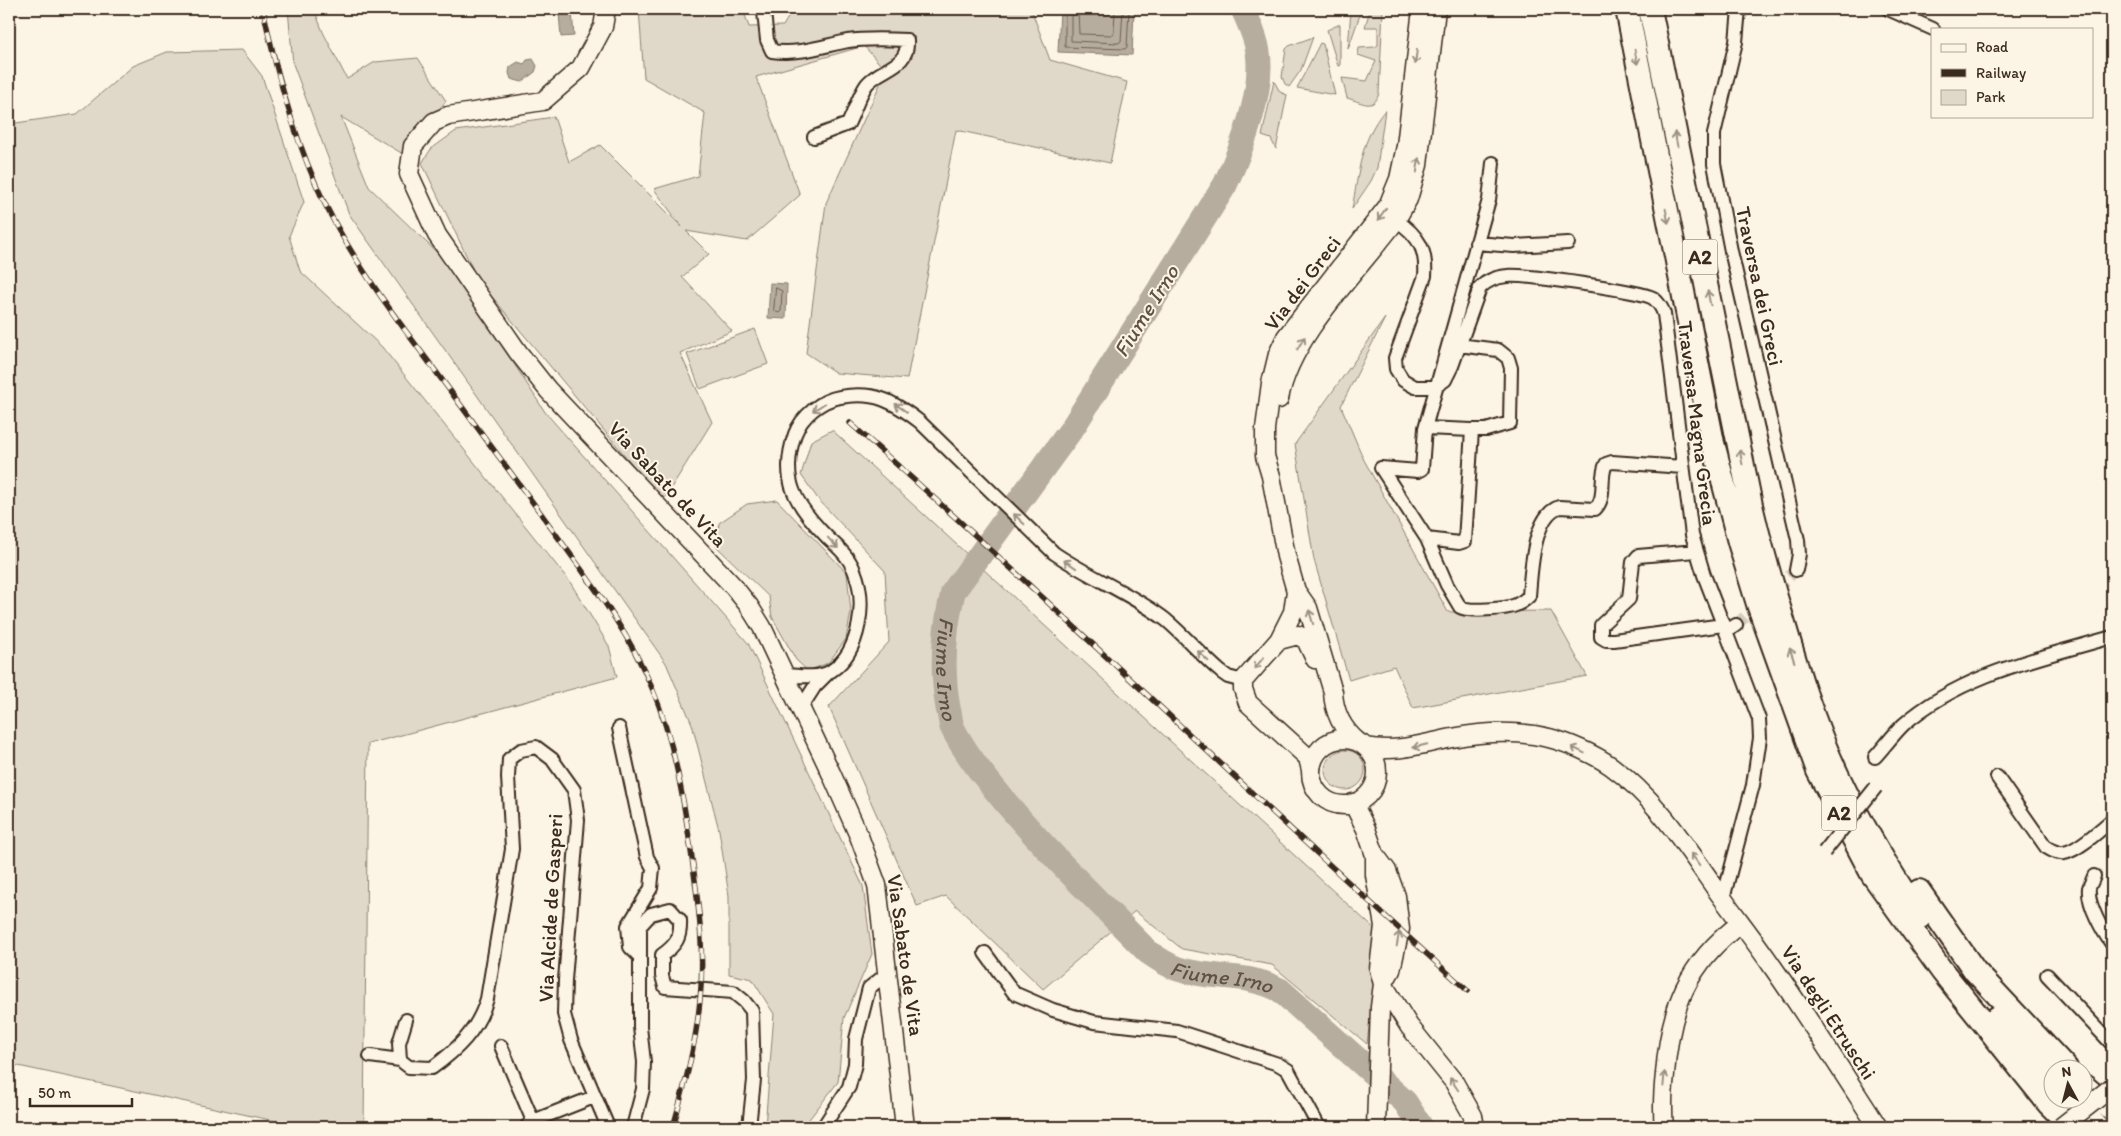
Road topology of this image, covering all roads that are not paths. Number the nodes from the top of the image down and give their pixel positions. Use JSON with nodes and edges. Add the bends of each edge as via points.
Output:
{"nodes":[{"id":1,"x":606,"y":9,"type":"edge"},
{"id":2,"x":766,"y":9,"type":"edge"},
{"id":3,"x":1422,"y":9,"type":"edge"},
{"id":4,"x":1436,"y":9,"type":"edge"},
{"id":5,"x":1627,"y":9,"type":"edge"},
{"id":6,"x":1650,"y":9,"type":"edge"},
{"id":7,"x":1739,"y":9,"type":"edge"},
{"id":8,"x":1888,"y":9,"type":"edge"},
{"id":9,"x":1931,"y":28,"type":"edge"},
{"id":10,"x":814,"y":137,"type":"dead end"},
{"id":11,"x":1493,"y":163,"type":"dead end"},
{"id":12,"x":1396,"y":220,"type":"junction"},
{"id":13,"x":1568,"y":243,"type":"dead end"},
{"id":14,"x":1476,"y":244,"type":"junction"},
{"id":15,"x":1459,"y":345,"type":"junction"},
{"id":16,"x":1436,"y":386,"type":"junction"},
{"id":17,"x":1425,"y":428,"type":"junction"},
{"id":18,"x":1472,"y":430,"type":"junction"},
{"id":19,"x":1713,"y":443,"type":"junction"},
{"id":20,"x":1683,"y":467,"type":"junction"},
{"id":21,"x":1271,"y":476,"type":"junction"},
{"id":22,"x":1751,"y":505,"type":"junction"},
{"id":23,"x":1427,"y":539,"type":"junction"},
{"id":24,"x":1696,"y":551,"type":"junction"},
{"id":25,"x":1796,"y":570,"type":"tunnel mouth"},
{"id":26,"x":1296,"y":591,"type":"junction"},
{"id":27,"x":1728,"y":627,"type":"junction"},
{"id":28,"x":2112,"y":637,"type":"edge"},
{"id":29,"x":1279,"y":640,"type":"junction"},
{"id":30,"x":830,"y":672,"type":"junction"},
{"id":31,"x":786,"y":676,"type":"junction"},
{"id":32,"x":1243,"y":682,"type":"junction"},
{"id":33,"x":1334,"y":702,"type":"junction"},
{"id":34,"x":801,"y":708,"type":"junction"},
{"id":35,"x":619,"y":728,"type":"dead end"},
{"id":36,"x":1362,"y":744,"type":"junction"},
{"id":37,"x":1875,"y":757,"type":"dead end"},
{"id":38,"x":1311,"y":770,"type":"junction"},
{"id":39,"x":1997,"y":778,"type":"dead end"},
{"id":40,"x":1876,"y":787,"type":"dead end"},
{"id":41,"x":1353,"y":803,"type":"junction"},
{"id":42,"x":2112,"y":820,"type":"edge"},
{"id":43,"x":1824,"y":852,"type":"dead end"},
{"id":44,"x":2094,"y":876,"type":"dead end"},
{"id":45,"x":1723,"y":899,"type":"junction"},
{"id":46,"x":1741,"y":923,"type":"junction"},
{"id":47,"x":2112,"y":944,"type":"edge"},
{"id":48,"x":985,"y":953,"type":"dead end"},
{"id":49,"x":640,"y":957,"type":"junction"},
{"id":50,"x":888,"y":972,"type":"junction"},
{"id":51,"x":2047,"y":975,"type":"dead end"},
{"id":52,"x":1383,"y":984,"type":"junction"},
{"id":53,"x":406,"y":1020,"type":"dead end"},
{"id":54,"x":2112,"y":1044,"type":"edge"},
{"id":55,"x":501,"y":1046,"type":"dead end"},
{"id":56,"x":370,"y":1056,"type":"dead end"},
{"id":57,"x":2057,"y":1058,"type":"edge"},
{"id":58,"x":400,"y":1060,"type":"junction"},
{"id":59,"x":2044,"y":1069,"type":"edge"},
{"id":60,"x":2112,"y":1087,"type":"edge"},
{"id":61,"x":2094,"y":1095,"type":"edge"},
{"id":62,"x":594,"y":1097,"type":"junction"},
{"id":63,"x":2079,"y":1108,"type":"edge"},
{"id":64,"x":1377,"y":1109,"type":"junction"},
{"id":65,"x":2112,"y":1110,"type":"edge"},
{"id":66,"x":530,"y":1124,"type":"edge"},
{"id":67,"x":608,"y":1127,"type":"edge"},
{"id":68,"x":634,"y":1127,"type":"edge"},
{"id":69,"x":749,"y":1127,"type":"edge"},
{"id":70,"x":823,"y":1127,"type":"edge"},
{"id":71,"x":905,"y":1127,"type":"edge"},
{"id":72,"x":1319,"y":1127,"type":"edge"},
{"id":73,"x":1371,"y":1127,"type":"edge"},
{"id":74,"x":1376,"y":1127,"type":"edge"},
{"id":75,"x":1475,"y":1127,"type":"edge"},
{"id":76,"x":1664,"y":1127,"type":"edge"},
{"id":77,"x":1878,"y":1127,"type":"edge"},
{"id":78,"x":2055,"y":1127,"type":"edge"},
{"id":79,"x":2061,"y":1127,"type":"edge"},
{"id":80,"x":2072,"y":1127,"type":"edge"},
{"id":81,"x":2097,"y":1127,"type":"edge"}],
"edges":[{"from":1,"to":31,"type":"main road","name":"Via Sabato de Vita","via":[[603,27],[581,68],[543,101],[448,116],[434,122],[413,146],[409,174],[438,235],[518,352],[548,390],[750,606]]},
{"from":2,"to":10,"type":"street","via":[[766,40],[772,51],[789,53],[882,38],[907,40],[908,48],[903,59],[867,84],[848,124]]},
{"from":3,"to":21,"type":"main road","name":"Via dei Greci","one_way":true,"via":[[1403,167],[1395,193],[1286,337],[1278,354],[1265,429],[1265,456]]},
{"from":12,"to":4,"type":"main road","name":"Via dei Greci","one_way":true,"via":[[1408,199],[1416,173]]},
{"from":5,"to":19,"type":"highway","number":"A2","one_way":true},
{"from":22,"to":6,"type":"highway","number":"A2","one_way":true},
{"from":7,"to":25,"type":"street","name":"Traversa dei Greci","via":[[1736,42],[1714,134],[1714,164],[1798,540],[1800,554]]},
{"from":8,"to":9,"type":"street"},
{"from":11,"to":14,"type":"street","via":[[1489,200]]},
{"from":12,"to":16,"type":"street","via":[[1419,241],[1426,263],[1425,276],[1395,358],[1396,369],[1403,380],[1415,387]]},
{"from":21,"to":12,"type":"main road","name":"Via dei Greci","one_way":true,"via":[[1281,388],[1302,340]]},
{"from":13,"to":14,"type":"street"},
{"from":14,"to":16,"type":"street"},
{"from":15,"to":16,"type":"street","name":"Traversa Magna Grecia","via":[[1449,375]]},
{"from":15,"to":18,"type":"street","via":[[1498,350],[1510,362],[1510,423],[1486,430]]},
{"from":15,"to":20,"type":"street","name":"Traversa Magna Grecia","via":[[1480,288],[1495,278],[1515,276],[1632,292],[1652,298],[1664,314]]},
{"from":16,"to":17,"type":"street"},
{"from":17,"to":18,"type":"street"},
{"from":17,"to":23,"type":"street","via":[[1422,469],[1381,468]]},
{"from":18,"to":23,"type":"street","via":[[1464,541]]},
{"from":19,"to":78,"type":"highway","via":[[1716,486],[1725,531],[1750,619],[1786,722],[1841,845],[1882,910],[1934,981]]},
{"from":19,"to":80,"type":"highway","number":"A2","via":[[1758,604],[1818,771],[1836,807],[1872,874],[1942,971],[2049,1104]]},
{"from":20,"to":23,"type":"street","via":[[1606,464],[1599,506],[1595,509],[1559,507],[1547,517],[1534,546],[1529,596],[1514,606],[1472,610],[1460,607]]},
{"from":20,"to":24,"type":"street","name":"Traversa Magna Grecia"},
{"from":21,"to":26,"type":"main road","name":"Via dei Greci","via":[[1280,533]]},
{"from":22,"to":57,"type":"highway","number":"A2","via":[[1772,543],[1848,771],[1887,846],[1975,971]]},
{"from":59,"to":22,"type":"highway","one_way":true,"via":[[1964,977],[1920,916],[1874,844],[1838,776],[1790,648]]},
{"from":24,"to":27,"type":"street","name":"Traversa Magna Grecia"},
{"from":24,"to":27,"type":"street","via":[[1638,556],[1633,562],[1629,599],[1601,625],[1601,637],[1614,640]]},
{"from":26,"to":29,"type":"main road","name":"Via dei Greci","via":[[1294,612]]},
{"from":33,"to":26,"type":"main road","name":"Via dei Greci","one_way":true,"via":[[1308,608]]},
{"from":27,"to":45,"type":"street","via":[[1759,719],[1760,738],[1753,785]]},
{"from":28,"to":37,"type":"street","via":[[2014,666],[1964,686],[1922,710],[1902,726]]},
{"from":29,"to":32,"type":"main road","name":"Via dei Greci","one_way":true},
{"from":29,"to":33,"type":"main road","name":"Via dei Greci","via":[[1298,635],[1306,640],[1328,697]]},
{"from":30,"to":31,"type":"street","via":[[808,677]]},
{"from":32,"to":30,"type":"street","one_way":true,"via":[[1221,672],[1166,620],[1054,553],[920,422],[892,401],[865,396],[838,397],[812,410],[802,420],[788,458],[791,488],[798,502],[848,558],[858,584],[860,607],[854,639]]},
{"from":30,"to":34,"type":"street","via":[[815,686]]},
{"from":31,"to":34,"type":"main road","name":"Via Sabato de Vita"},
{"from":32,"to":38,"type":"main road","via":[[1248,703],[1308,758]]},
{"from":33,"to":36,"type":"main road","name":"Via dei Greci","via":[[1344,728]]},
{"from":34,"to":50,"type":"main road","name":"Via Sabato de Vita","via":[[873,872],[880,900]]},
{"from":35,"to":49,"type":"street","via":[[645,848],[653,868],[651,888],[628,926],[630,947]]},
{"from":36,"to":38,"type":"main road","via":[[1342,739],[1327,743],[1316,754]]},
{"from":36,"to":41,"type":"main road","via":[[1372,755],[1377,774],[1375,784],[1362,799]]},
{"from":45,"to":36,"type":"main road","one_way":true,"via":[[1674,830],[1634,786],[1610,766],[1573,747],[1550,738],[1522,733],[1486,732],[1412,748],[1380,750]]},
{"from":38,"to":41,"type":"main road","via":[[1316,790],[1323,798],[1343,805]]},
{"from":39,"to":42,"type":"street","via":[[2046,846],[2058,853],[2076,848]]},
{"from":40,"to":43,"type":"street","bridge":true},
{"from":41,"to":52,"type":"main road","via":[[1396,896],[1400,929],[1392,970]]},
{"from":44,"to":47,"type":"street","via":[[2089,888],[2091,897],[2098,920]]},
{"from":45,"to":46,"type":"main road"},
{"from":76,"to":46,"type":"main road","one_way":true,"via":[[1666,1058],[1678,1002],[1701,961]]},
{"from":46,"to":77,"type":"main road","name":"Via degli Etruschi"},
{"from":48,"to":72,"type":"street","via":[[1014,993],[1053,1010],[1094,1022],[1177,1032],[1278,1064],[1288,1070]]},
{"from":49,"to":68,"type":"street","via":[[640,1027],[644,1062],[643,1089]]},
{"from":49,"to":69,"type":"street","via":[[640,926],[651,914],[670,909],[680,920],[680,935],[674,947],[662,955],[665,987],[733,992],[752,1011],[754,1080]]},
{"from":50,"to":70,"type":"street","via":[[869,988],[856,1039],[855,1064],[849,1087]]},
{"from":50,"to":71,"type":"main road","name":"Via Sabato de Vita"},
{"from":51,"to":54,"type":"street"},
{"from":52,"to":64,"type":"main road"},
{"from":75,"to":52,"type":"main road","one_way":true,"via":[[1473,1116],[1454,1082],[1409,1026]]},
{"from":53,"to":58,"type":"street","via":[[399,1043]]},
{"from":55,"to":66,"type":"street"},
{"from":56,"to":58,"type":"street"},
{"from":58,"to":62,"type":"street","name":"Via Alcide de Gasperi","via":[[409,1067],[432,1068],[466,1039],[482,1016],[512,849],[509,759],[521,750],[536,747],[552,759],[574,790],[578,820],[564,1014]]},
{"from":60,"to":79,"type":"main road","bridge":true},
{"from":61,"to":65,"type":"highway"},
{"from":62,"to":66,"type":"street"},
{"from":62,"to":67,"type":"street","name":"Via Alcide de Gasperi"},
{"from":63,"to":81,"type":"highway"},
{"from":64,"to":73,"type":"street"},
{"from":64,"to":74,"type":"main road"}]}
